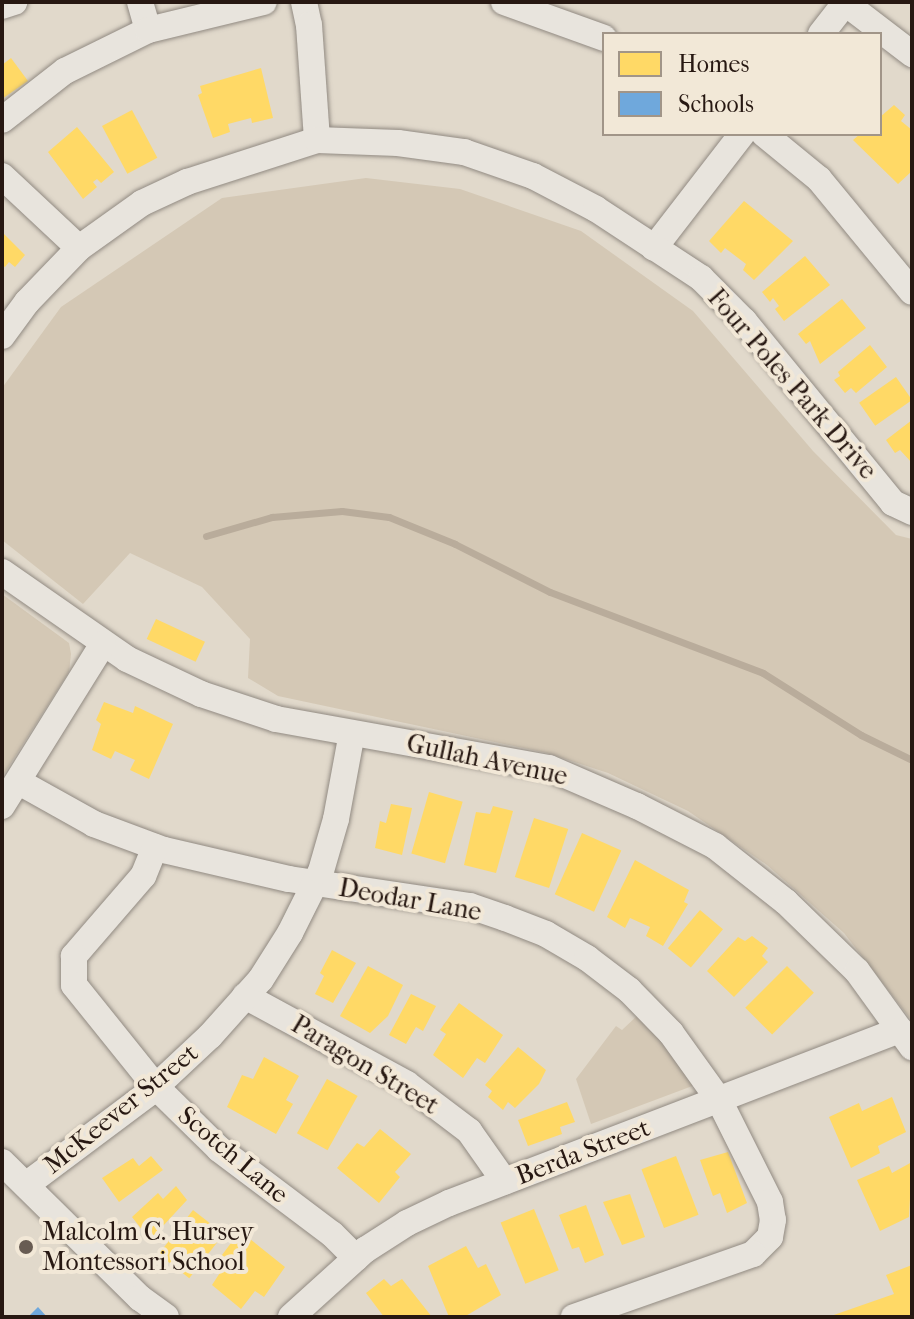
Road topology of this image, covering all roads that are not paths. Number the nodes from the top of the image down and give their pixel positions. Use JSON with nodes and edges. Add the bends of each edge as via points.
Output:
{"nodes":[{"id":1,"x":14,"y":2,"type":"edge"},
{"id":2,"x":140,"y":2,"type":"edge"},
{"id":3,"x":264,"y":2,"type":"edge"},
{"id":4,"x":304,"y":2,"type":"edge"},
{"id":5,"x":504,"y":2,"type":"edge"},
{"id":6,"x":845,"y":2,"type":"edge"},
{"id":7,"x":2,"y":6,"type":"edge"},
{"id":8,"x":148,"y":30,"type":"junction"},
{"id":9,"x":822,"y":32,"type":"edge"},
{"id":10,"x":602,"y":37,"type":"edge"},
{"id":11,"x":912,"y":54,"type":"edge"},
{"id":12,"x":2,"y":120,"type":"edge"},
{"id":13,"x":740,"y":136,"type":"edge"},
{"id":14,"x":766,"y":136,"type":"edge"},
{"id":15,"x":317,"y":140,"type":"junction"},
{"id":16,"x":2,"y":176,"type":"edge"},
{"id":17,"x":79,"y":248,"type":"junction"},
{"id":18,"x":654,"y":248,"type":"junction"},
{"id":19,"x":912,"y":292,"type":"edge"},
{"id":20,"x":2,"y":336,"type":"edge"},
{"id":21,"x":909,"y":511,"type":"edge"},
{"id":22,"x":2,"y":572,"type":"edge"},
{"id":23,"x":103,"y":644,"type":"junction"},
{"id":24,"x":352,"y":733,"type":"junction"},
{"id":25,"x":19,"y":782,"type":"junction"},
{"id":26,"x":2,"y":806,"type":"edge"},
{"id":27,"x":155,"y":847,"type":"junction"},
{"id":28,"x":315,"y":884,"type":"junction"},
{"id":29,"x":245,"y":996,"type":"junction"},
{"id":30,"x":906,"y":1039,"type":"edge"},
{"id":31,"x":156,"y":1087,"type":"junction"},
{"id":32,"x":719,"y":1100,"type":"junction"},
{"id":33,"x":2,"y":1162,"type":"edge"},
{"id":34,"x":505,"y":1182,"type":"junction"},
{"id":35,"x":26,"y":1185,"type":"junction"},
{"id":36,"x":356,"y":1258,"type":"junction"},
{"id":37,"x":166,"y":1317,"type":"edge"},
{"id":38,"x":291,"y":1317,"type":"edge"},
{"id":39,"x":574,"y":1317,"type":"edge"}],
"edges":[{"from":1,"to":7,"type":"street"},
{"from":2,"to":8,"type":"street"},
{"from":3,"to":8,"type":"street"},
{"from":4,"to":15,"type":"street"},
{"from":5,"to":10,"type":"street"},
{"from":6,"to":9,"type":"street"},
{"from":6,"to":11,"type":"street"},
{"from":8,"to":12,"type":"street","via":[[65,71]]},
{"from":13,"to":18,"type":"street"},
{"from":14,"to":19,"type":"street","via":[[819,179]]},
{"from":15,"to":17,"type":"street","name":"Four Poles Park Drive","via":[[248,160],[142,203]]},
{"from":15,"to":18,"type":"street","name":"Four Poles Park Drive","via":[[464,152],[533,176]]},
{"from":16,"to":17,"type":"street"},
{"from":17,"to":20,"type":"street","name":"Four Poles Park Drive"},
{"from":18,"to":21,"type":"street","name":"Four Poles Park Drive","via":[[701,278],[744,321],[893,503]]},
{"from":22,"to":23,"type":"street","name":"Gullah Avenue"},
{"from":23,"to":24,"type":"street","name":"Gullah Avenue","via":[[201,694],[276,719]]},
{"from":23,"to":25,"type":"street"},
{"from":24,"to":28,"type":"street","name":"McKeever Street","via":[[336,819]]},
{"from":24,"to":30,"type":"street","name":"Gullah Avenue","via":[[549,768],[715,846],[786,902],[857,971]]},
{"from":25,"to":26,"type":"street"},
{"from":25,"to":27,"type":"street","name":"Deodar Lane","via":[[94,824]]},
{"from":27,"to":28,"type":"street","name":"Deodar Lane"},
{"from":27,"to":31,"type":"street","name":"Scotch Lane","via":[[143,876],[74,956],[71,969],[84,1003]]},
{"from":28,"to":29,"type":"street","name":"McKeever Street","via":[[290,933]]},
{"from":28,"to":32,"type":"street","name":"Deodar Lane","via":[[470,906],[546,934],[629,990],[671,1033]]},
{"from":29,"to":31,"type":"street","name":"McKeever Street"},
{"from":29,"to":34,"type":"street","name":"Paragon Street","via":[[407,1084],[469,1131]]},
{"from":30,"to":32,"type":"street","name":"Berda Street"},
{"from":31,"to":35,"type":"street","name":"McKeever Street"},
{"from":31,"to":36,"type":"street","name":"Scotch Lane","via":[[219,1149]]},
{"from":32,"to":34,"type":"street","name":"Berda Street"},
{"from":32,"to":39,"type":"street","name":"Deodar Lane","via":[[770,1202],[770,1237],[753,1254]]},
{"from":33,"to":35,"type":"street"},
{"from":34,"to":36,"type":"street","name":"Berda Street","via":[[407,1223]]},
{"from":35,"to":37,"type":"street"},
{"from":36,"to":38,"type":"street","name":"Berda Street"}]}
